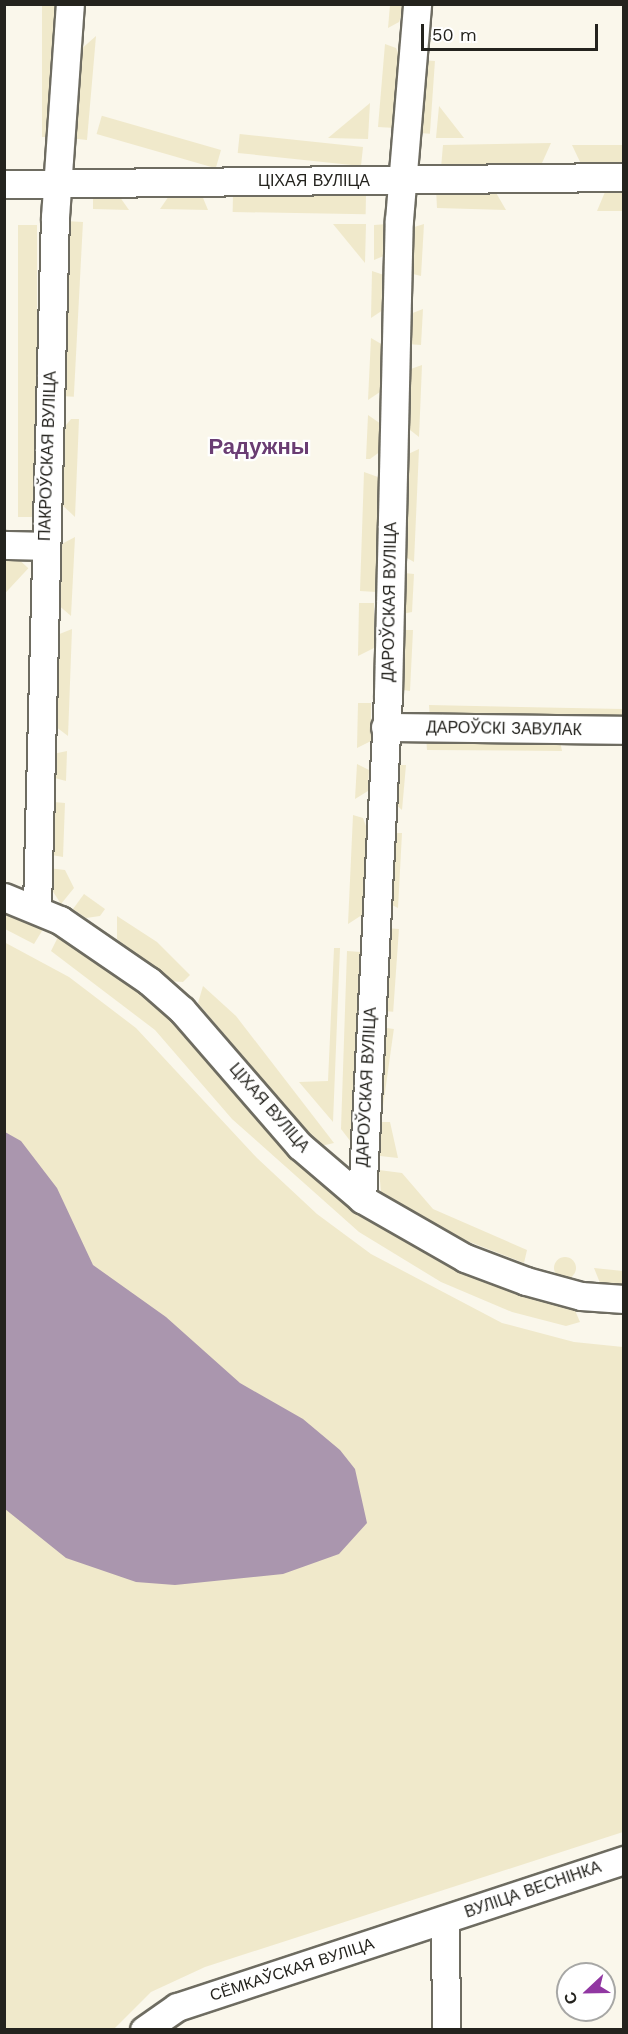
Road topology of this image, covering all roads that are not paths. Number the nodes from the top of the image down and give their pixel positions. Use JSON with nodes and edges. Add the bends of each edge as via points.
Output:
{"nodes":[{"id":1,"x":70,"y":4,"type":"edge"},
{"id":2,"x":417,"y":4,"type":"edge"},
{"id":3,"x":624,"y":177,"type":"edge"},
{"id":4,"x":401,"y":182,"type":"junction"},
{"id":5,"x":4,"y":183,"type":"edge"},
{"id":6,"x":56,"y":183,"type":"junction"},
{"id":7,"x":4,"y":545,"type":"edge"},
{"id":8,"x":46,"y":546,"type":"junction"},
{"id":9,"x":385,"y":727,"type":"junction"},
{"id":10,"x":624,"y":730,"type":"edge"},
{"id":11,"x":4,"y":897,"type":"edge"},
{"id":12,"x":37,"y":907,"type":"junction"},
{"id":13,"x":362,"y":1199,"type":"junction"},
{"id":14,"x":624,"y":1299,"type":"edge"},
{"id":15,"x":624,"y":1860,"type":"edge"},
{"id":16,"x":445,"y":1920,"type":"junction"},
{"id":17,"x":144,"y":2030,"type":"edge"},
{"id":18,"x":446,"y":2030,"type":"edge"}],
"edges":[{"from":1,"to":6,"type":"street","name":"ПАКРОЎСКАЯ ВУЛІЦА"},
{"from":2,"to":4,"type":"street","name":"ДАРОЎСКАЯ ВУЛІЦА"},
{"from":3,"to":4,"type":"street","name":"ЦІХАЯ ВУЛІЦА"},
{"from":4,"to":6,"type":"street","name":"ЦІХАЯ ВУЛІЦА"},
{"from":4,"to":9,"type":"street","name":"ДАРОЎСКАЯ ВУЛІЦА"},
{"from":5,"to":6,"type":"street","name":"ЦІХАЯ ВУЛІЦА"},
{"from":6,"to":8,"type":"street","name":"ПАКРОЎСКАЯ ВУЛІЦА"},
{"from":7,"to":8,"type":"street"},
{"from":8,"to":12,"type":"street","name":"ПАКРОЎСКАЯ ВУЛІЦА"},
{"from":9,"to":10,"type":"street","name":"ДАРОЎСКІ ЗАВУЛАК"},
{"from":9,"to":13,"type":"street","name":"ДАРОЎСКАЯ ВУЛІЦА"},
{"from":11,"to":12,"type":"street","name":"ЦІХАЯ ВУЛІЦА"},
{"from":12,"to":13,"type":"street","name":"ЦІХАЯ ВУЛІЦА","via":[[113,954],[176,1004],[300,1146]]},
{"from":13,"to":14,"type":"street","name":"ЦІХАЯ ВУЛІЦА","via":[[465,1258],[525,1281],[581,1296]]},
{"from":15,"to":16,"type":"street","name":"ВУЛІЦА ВЕСНІНКА"},
{"from":16,"to":17,"type":"street","name":"СЁМКАЎСКАЯ ВУЛІЦА","via":[[177,2007]]},
{"from":16,"to":18,"type":"street","name":"ВУЛІЦА ВЕСНІНКА"}]}
